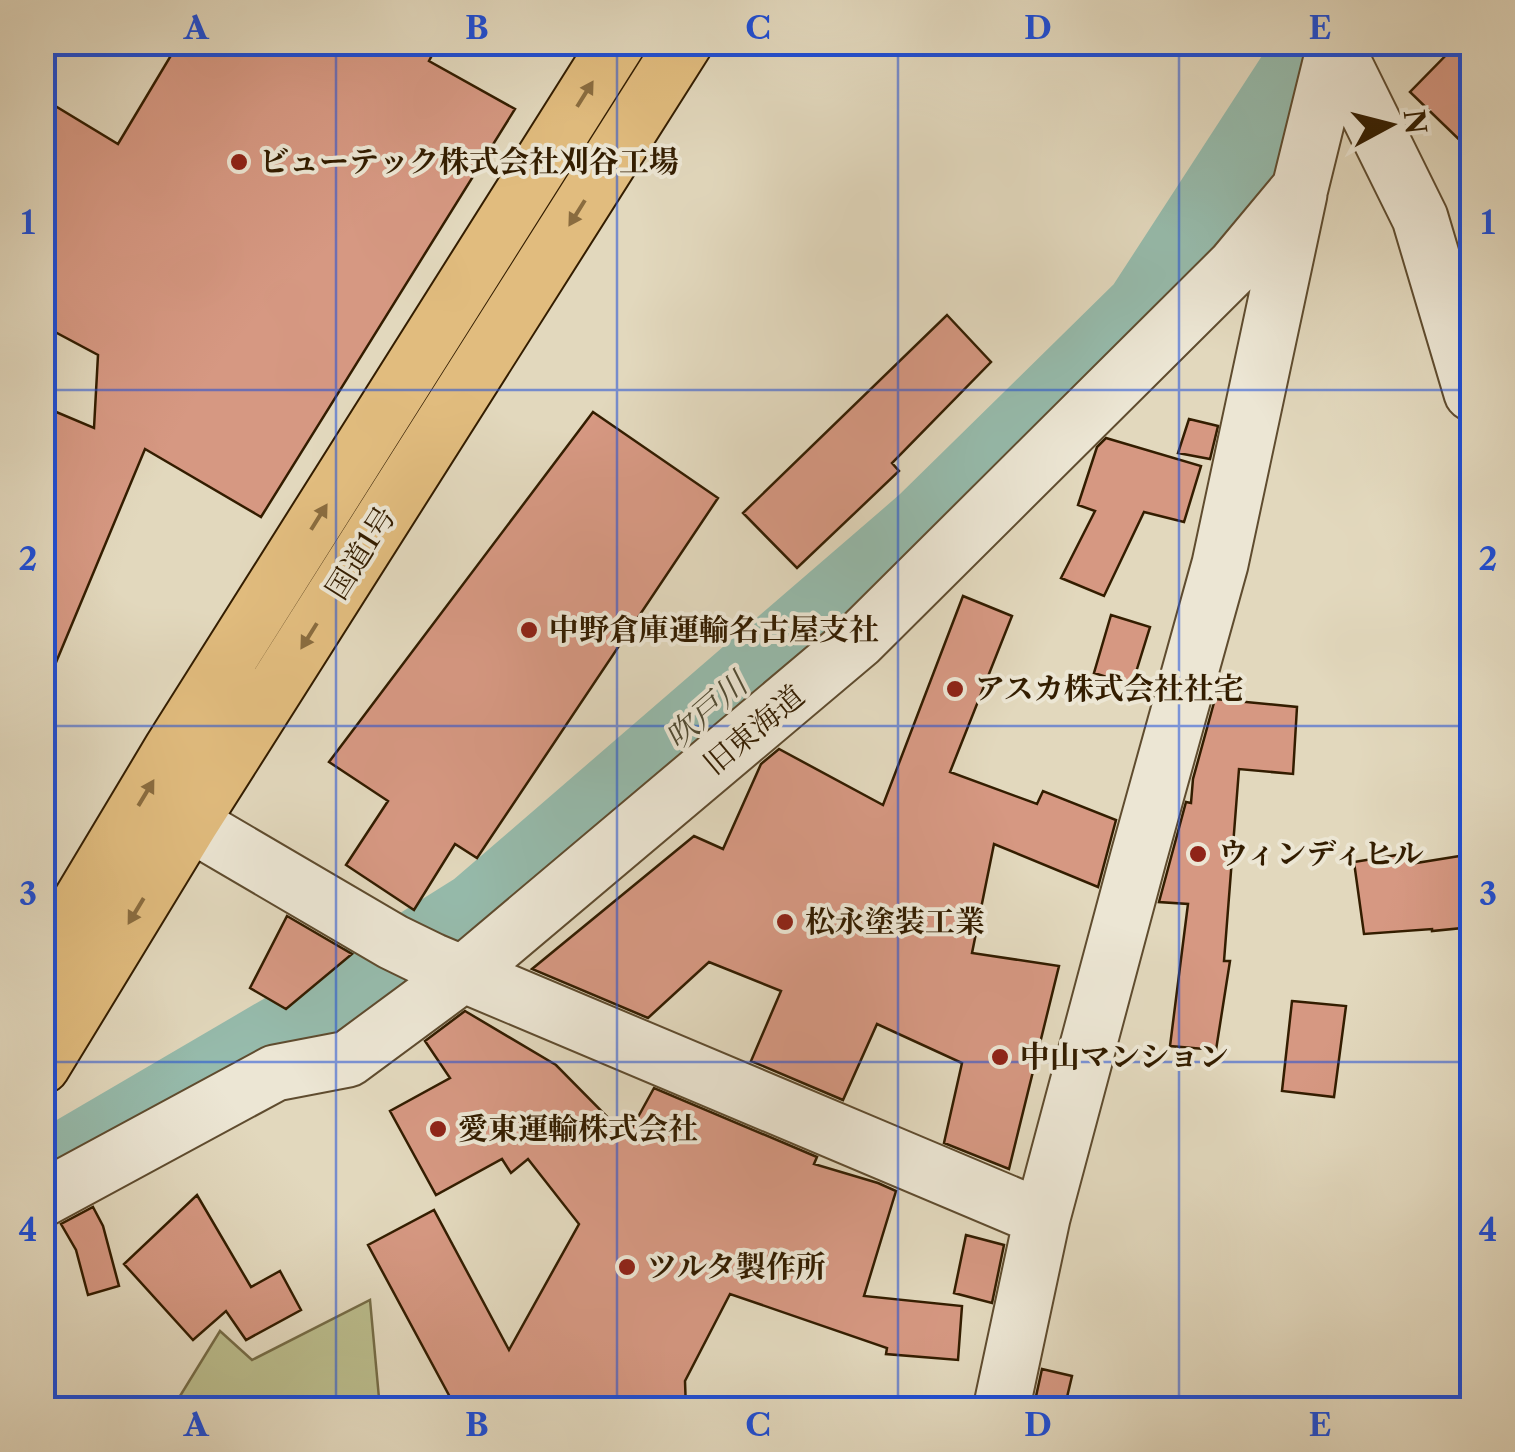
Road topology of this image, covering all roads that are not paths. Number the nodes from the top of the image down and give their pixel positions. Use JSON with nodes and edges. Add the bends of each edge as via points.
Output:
{"nodes":[{"id":1,"x":618,"y":42,"type":"edge"},
{"id":2,"x":685,"y":42,"type":"edge"},
{"id":3,"x":1335,"y":44,"type":"edge"},
{"id":4,"x":1300,"y":188,"type":"junction"},
{"id":5,"x":1472,"y":392,"type":"edge"},
{"id":6,"x":190,"y":823,"type":"junction"},
{"id":7,"x":429,"y":959,"type":"junction"},
{"id":8,"x":42,"y":966,"type":"edge"},
{"id":9,"x":42,"y":1066,"type":"edge"},
{"id":10,"x":42,"y":1199,"type":"edge"},
{"id":11,"x":1042,"y":1218,"type":"junction"},
{"id":12,"x":1000,"y":1410,"type":"edge"}],
"edges":[{"from":8,"to":1,"type":"highway","name":"国道1号","one_way":true},
{"from":2,"to":6,"type":"highway","name":"国道1号","one_way":true},
{"from":3,"to":4,"type":"street","name":"旧東海道"},
{"from":3,"to":5,"type":"street","via":[[1420,218]]},
{"from":4,"to":7,"type":"street","name":"旧東海道","via":[[1235,266],[858,641]]},
{"from":4,"to":11,"type":"street","via":[[1220,564]]},
{"from":6,"to":7,"type":"street"},
{"from":6,"to":9,"type":"highway","name":"国道1号","one_way":true},
{"from":7,"to":10,"type":"street","name":"旧東海道","via":[[348,1059],[276,1074]]},
{"from":7,"to":11,"type":"street"},
{"from":11,"to":12,"type":"street"}]}
